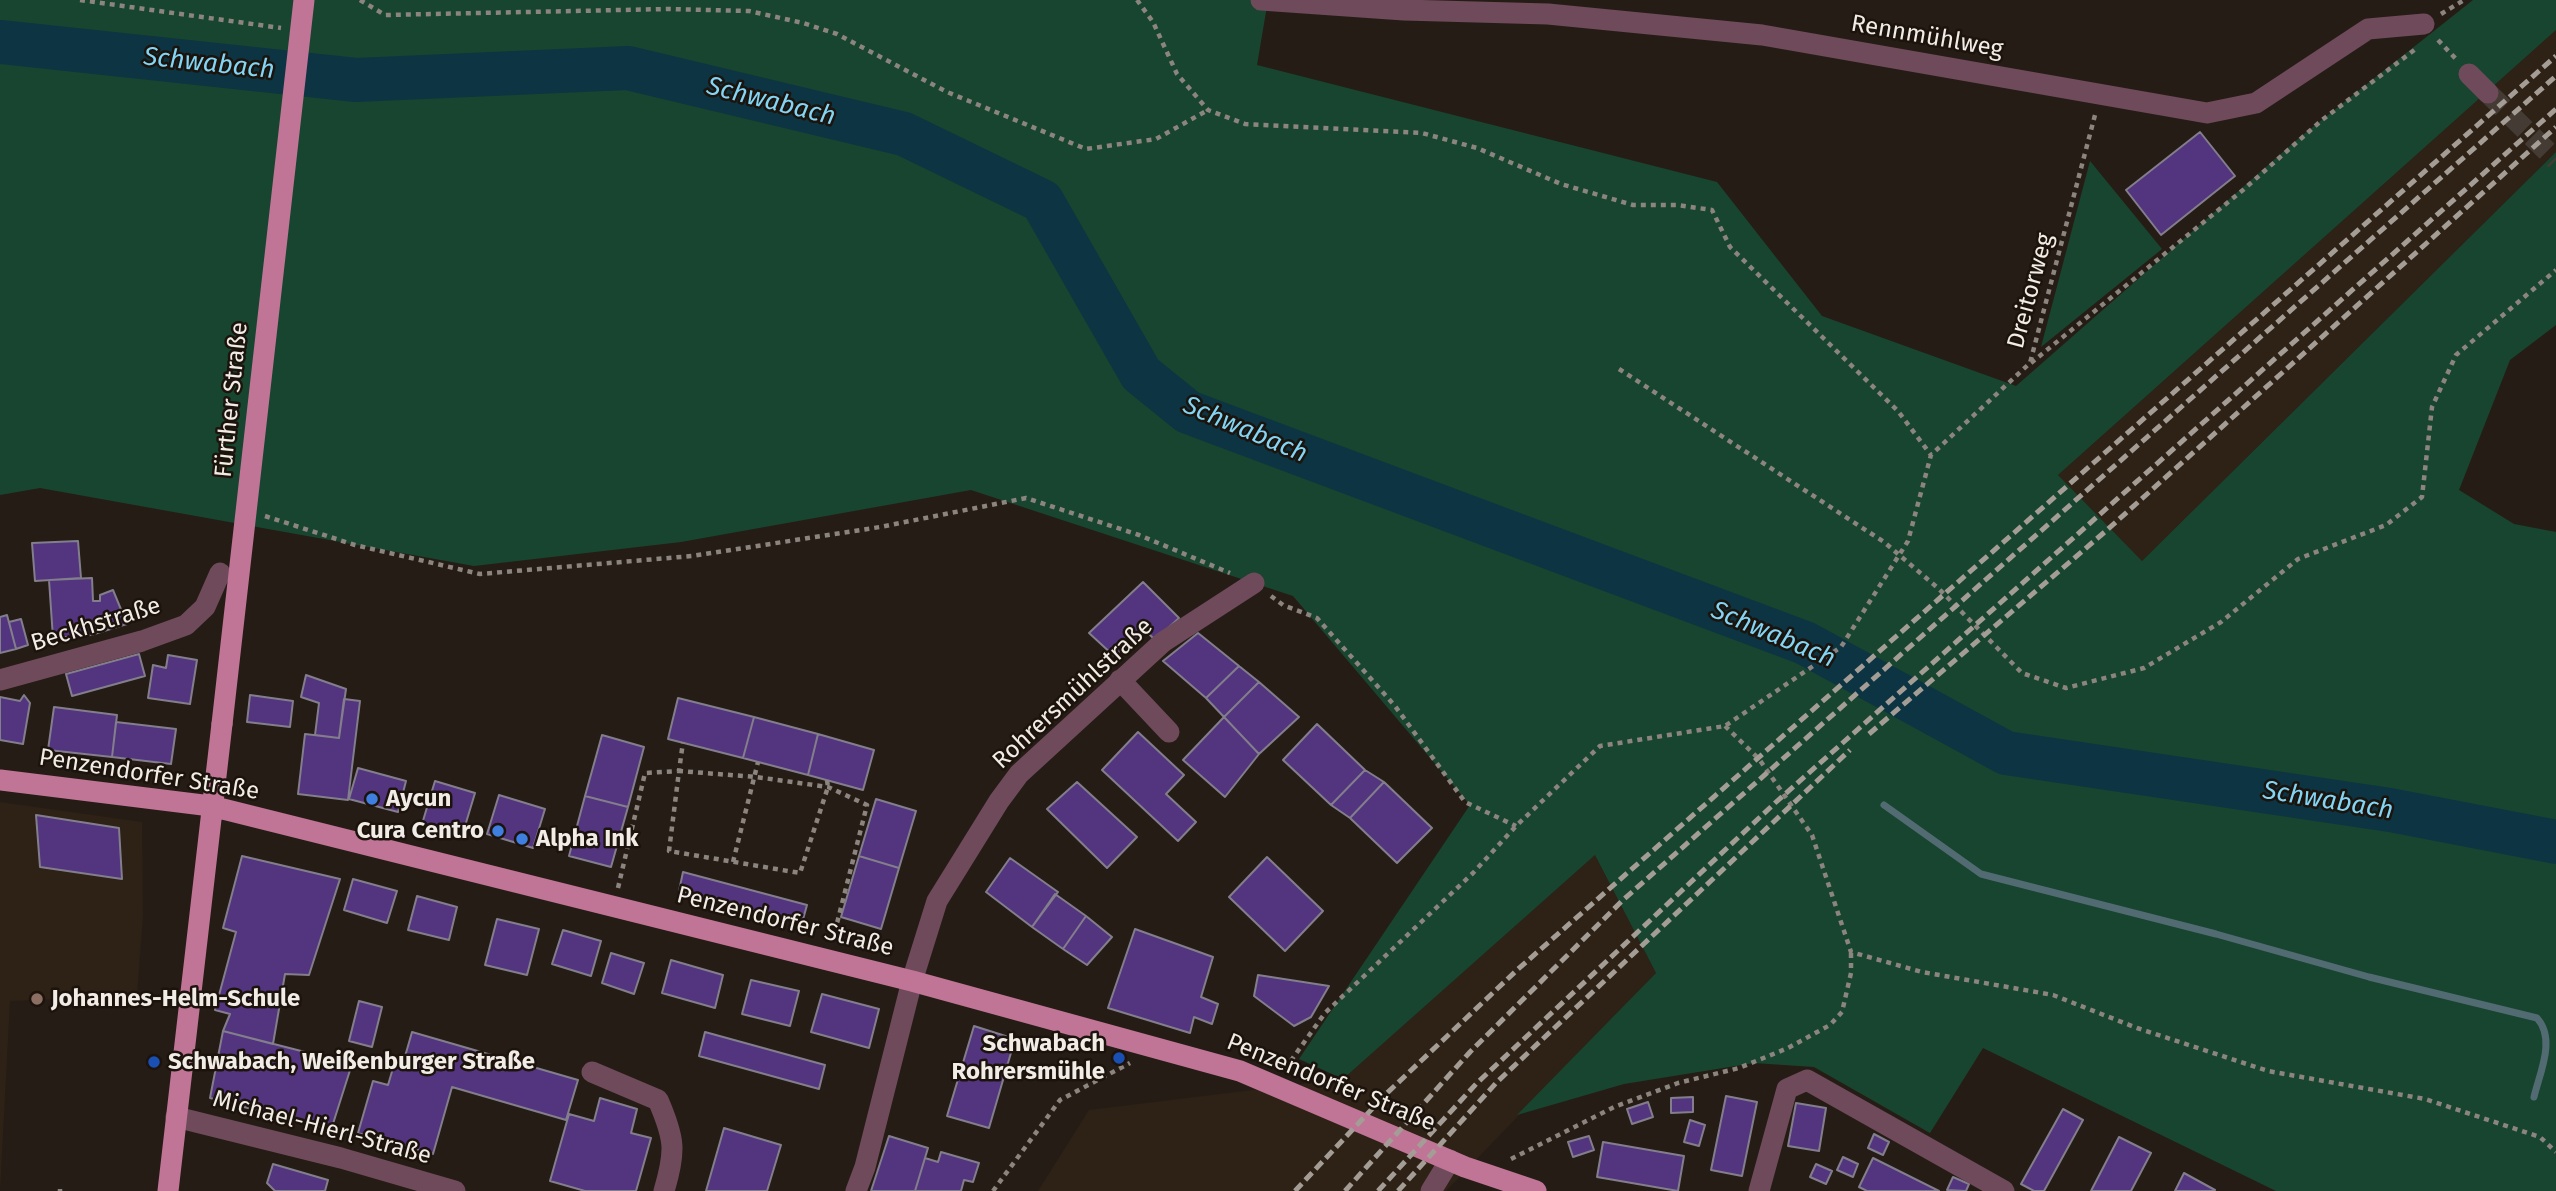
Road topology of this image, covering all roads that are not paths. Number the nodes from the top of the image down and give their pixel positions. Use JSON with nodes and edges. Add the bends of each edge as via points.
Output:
{"nodes":[{"id":1,"x":304,"y":0,"type":"edge"},
{"id":2,"x":1261,"y":0,"type":"edge"},
{"id":3,"x":2429,"y":30,"type":"road end"},
{"id":4,"x":2469,"y":74,"type":"road end"},
{"id":5,"x":2488,"y":93,"type":"tunnel mouth"},
{"id":6,"x":220,"y":573,"type":"dead end"},
{"id":7,"x":1254,"y":583,"type":"road end"},
{"id":8,"x":0,"y":680,"type":"edge"},
{"id":9,"x":1120,"y":680,"type":"junction"},
{"id":10,"x":1169,"y":732,"type":"dead end"},
{"id":11,"x":0,"y":779,"type":"edge"},
{"id":12,"x":211,"y":806,"type":"junction"},
{"id":13,"x":912,"y":981,"type":"junction"},
{"id":14,"x":592,"y":1072,"type":"dead end"},
{"id":15,"x":176,"y":1117,"type":"junction"},
{"id":16,"x":1450,"y":1160,"type":"junction"},
{"id":17,"x":168,"y":1191,"type":"edge"},
{"id":18,"x":455,"y":1191,"type":"edge"},
{"id":19,"x":664,"y":1191,"type":"edge"},
{"id":20,"x":856,"y":1191,"type":"edge"},
{"id":21,"x":1431,"y":1191,"type":"edge"},
{"id":22,"x":1536,"y":1191,"type":"edge"},
{"id":23,"x":1759,"y":1191,"type":"edge"},
{"id":24,"x":2004,"y":1191,"type":"edge"}],
"edges":[{"from":1,"to":12,"type":"main road","name":"Fürther Straße","bridge":true},
{"from":2,"to":3,"type":"street","name":"Rennmühlweg","via":[[1548,14],[1762,36],[2207,113],[2256,103],[2368,29]]},
{"from":4,"to":5,"type":"street"},
{"from":6,"to":8,"type":"street","name":"Beckhstraße","via":[[205,607],[187,625]]},
{"from":7,"to":9,"type":"street","name":"Rohrersmühlstraße","via":[[1163,642]]},
{"from":9,"to":10,"type":"street"},
{"from":9,"to":13,"type":"street","name":"Rohrersmühlstraße","via":[[1019,775],[999,801],[937,901]]},
{"from":11,"to":12,"type":"main road","name":"Penzendorfer Straße"},
{"from":12,"to":13,"type":"main road","name":"Penzendorfer Straße"},
{"from":12,"to":15,"type":"main road","name":"Fürther Straße"},
{"from":13,"to":16,"type":"main road","name":"Penzendorfer Straße","via":[[1240,1071]]},
{"from":13,"to":20,"type":"street","name":"Rohrersmühlstraße"},
{"from":14,"to":19,"type":"street","via":[[658,1100],[674,1158]]},
{"from":15,"to":17,"type":"main road","name":"Fürther Straße"},
{"from":15,"to":18,"type":"street","name":"Michael-Hierl-Straße"},
{"from":16,"to":21,"type":"street"},
{"from":16,"to":22,"type":"main road","name":"Penzendorfer Straße"},
{"from":23,"to":24,"type":"street","via":[[1787,1089],[1807,1080]]}]}
